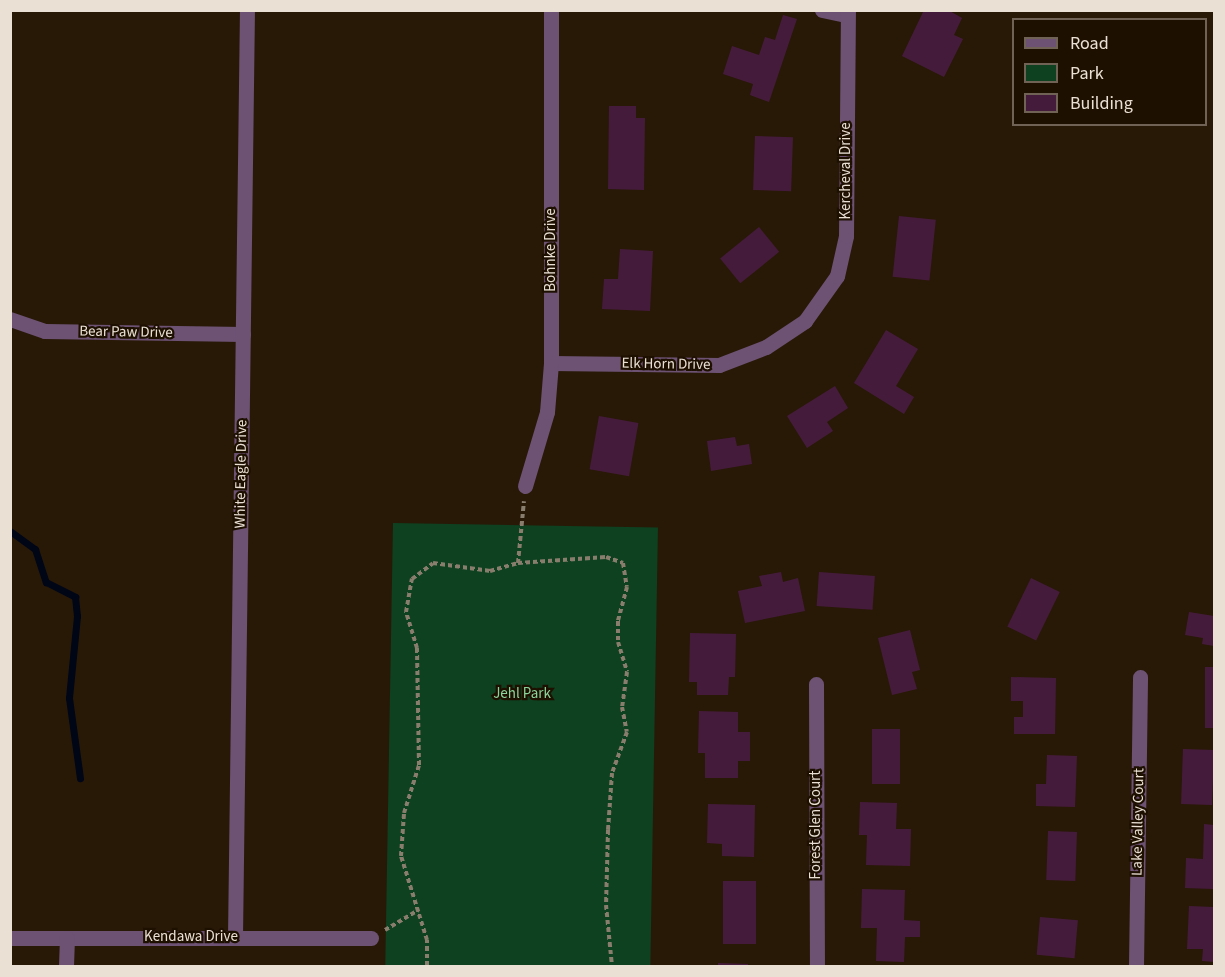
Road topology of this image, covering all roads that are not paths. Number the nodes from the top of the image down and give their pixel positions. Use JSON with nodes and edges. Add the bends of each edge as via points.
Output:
{"nodes":[{"id":1,"x":247,"y":10,"type":"edge"},
{"id":2,"x":551,"y":10,"type":"edge"},
{"id":3,"x":822,"y":10,"type":"edge"},
{"id":4,"x":846,"y":13,"type":"edge"},
{"id":5,"x":10,"y":320,"type":"edge"},
{"id":6,"x":805,"y":321,"type":"joint"},
{"id":7,"x":243,"y":334,"type":"junction"},
{"id":8,"x":551,"y":363,"type":"junction"},
{"id":9,"x":525,"y":486,"type":"road end"},
{"id":10,"x":1140,"y":677,"type":"dead end"},
{"id":11,"x":816,"y":684,"type":"dead end"},
{"id":12,"x":235,"y":937,"type":"junction"},
{"id":13,"x":10,"y":938,"type":"edge"},
{"id":14,"x":67,"y":938,"type":"junction"},
{"id":15,"x":371,"y":938,"type":"road end"},
{"id":16,"x":66,"y":966,"type":"edge"},
{"id":17,"x":817,"y":966,"type":"edge"},
{"id":18,"x":1136,"y":966,"type":"edge"}],
"edges":[{"from":1,"to":7,"type":"street","name":"White Eagle Drive"},
{"from":2,"to":8,"type":"street","name":"Bohnke Drive"},
{"from":3,"to":4,"type":"street"},
{"from":4,"to":6,"type":"street","name":"Kercheval Drive","via":[[846,236],[837,276]]},
{"from":5,"to":7,"type":"street","name":"Bear Paw Drive","via":[[45,331]]},
{"from":6,"to":8,"type":"street","name":"Elk Horn Drive","via":[[766,347],[719,364]]},
{"from":7,"to":12,"type":"street","name":"White Eagle Drive"},
{"from":8,"to":9,"type":"street","name":"Bohnke Drive","via":[[547,412]]},
{"from":10,"to":18,"type":"street","name":"Lake Valley Court"},
{"from":11,"to":17,"type":"street","name":"Forest Glen Court"},
{"from":12,"to":14,"type":"street","name":"Kendawa Drive"},
{"from":12,"to":15,"type":"street","name":"Kendawa Drive"},
{"from":13,"to":14,"type":"street","name":"Kendawa Drive"},
{"from":14,"to":16,"type":"street"}]}
